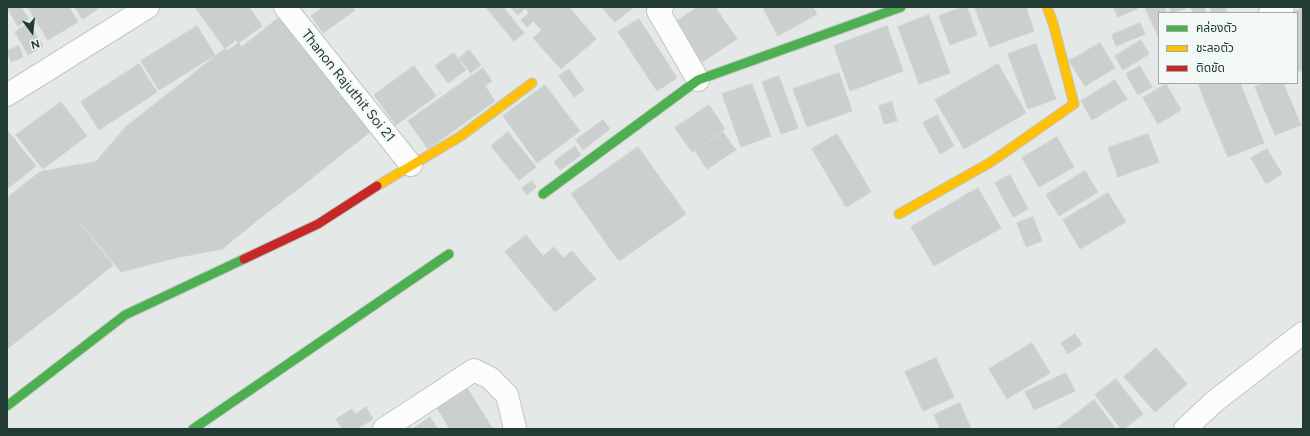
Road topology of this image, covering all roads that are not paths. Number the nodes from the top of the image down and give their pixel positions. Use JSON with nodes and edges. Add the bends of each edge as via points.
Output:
{"nodes":[{"id":1,"x":148,"y":7,"type":"edge"},
{"id":2,"x":285,"y":7,"type":"edge"},
{"id":3,"x":662,"y":7,"type":"edge"},
{"id":4,"x":901,"y":7,"type":"edge"},
{"id":5,"x":1047,"y":7,"type":"edge"},
{"id":6,"x":1283,"y":7,"type":"edge"},
{"id":7,"x":1272,"y":12,"type":"edge"},
{"id":8,"x":698,"y":80,"type":"junction"},
{"id":9,"x":532,"y":83,"type":"dead end"},
{"id":10,"x":7,"y":95,"type":"edge"},
{"id":11,"x":411,"y":165,"type":"junction"},
{"id":12,"x":543,"y":194,"type":"dead end"},
{"id":13,"x":899,"y":214,"type":"dead end"},
{"id":14,"x":449,"y":254,"type":"dead end"},
{"id":15,"x":1303,"y":333,"type":"edge"},
{"id":16,"x":7,"y":406,"type":"edge"},
{"id":17,"x":193,"y":429,"type":"edge"},
{"id":18,"x":384,"y":429,"type":"edge"},
{"id":19,"x":514,"y":429,"type":"edge"},
{"id":20,"x":1185,"y":429,"type":"edge"}],
"edges":[{"from":1,"to":10,"type":"street"},
{"from":2,"to":11,"type":"street","name":"Thanon Rajuthit Soi 21"},
{"from":3,"to":8,"type":"street","via":[[658,11]]},
{"from":4,"to":8,"type":"street"},
{"from":5,"to":13,"type":"street","via":[[1074,104],[991,162]]},
{"from":6,"to":7,"type":"street"},
{"from":8,"to":12,"type":"street"},
{"from":9,"to":11,"type":"street","via":[[461,136]]},
{"from":11,"to":16,"type":"street","via":[[318,224],[125,315]]},
{"from":14,"to":17,"type":"street"},
{"from":15,"to":20,"type":"street","via":[[1216,401]]},
{"from":18,"to":19,"type":"street","via":[[474,370],[490,378],[507,395]]}]}
